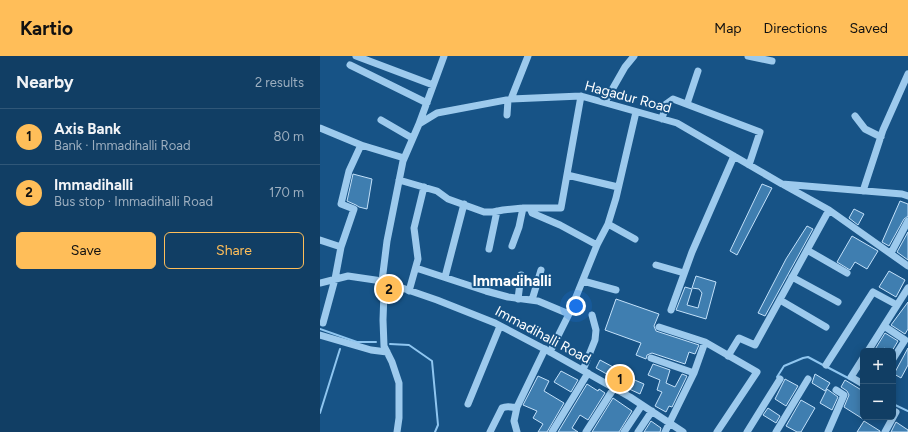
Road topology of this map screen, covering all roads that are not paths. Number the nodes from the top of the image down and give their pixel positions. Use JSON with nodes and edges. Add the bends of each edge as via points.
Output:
{"nodes":[{"id":1,"x":356,"y":56,"type":"edge"},
{"id":2,"x":444,"y":56,"type":"edge"},
{"id":3,"x":528,"y":56,"type":"edge"},
{"id":4,"x":634,"y":56,"type":"edge"},
{"id":5,"x":748,"y":56,"type":"edge"},
{"id":6,"x":772,"y":61,"type":"dead end"},
{"id":7,"x":350,"y":65,"type":"dead end"},
{"id":8,"x":698,"y":71,"type":"dead end"},
{"id":9,"x":908,"y":74,"type":"edge"},
{"id":10,"x":433,"y":86,"type":"junction"},
{"id":11,"x":581,"y":96,"type":"junction"},
{"id":12,"x":509,"y":99,"type":"junction"},
{"id":13,"x":605,"y":102,"type":"junction"},
{"id":14,"x":427,"y":103,"type":"junction"},
{"id":15,"x":687,"y":104,"type":"junction"},
{"id":16,"x":636,"y":112,"type":"junction"},
{"id":17,"x":507,"y":115,"type":"dead end"},
{"id":18,"x":855,"y":116,"type":"dead end"},
{"id":19,"x":662,"y":119,"type":"junction"},
{"id":20,"x":381,"y":120,"type":"dead end"},
{"id":21,"x":419,"y":124,"type":"junction"},
{"id":22,"x":320,"y":128,"type":"edge"},
{"id":23,"x":880,"y":137,"type":"junction"},
{"id":24,"x":412,"y":138,"type":"junction"},
{"id":25,"x":361,"y":145,"type":"junction"},
{"id":26,"x":734,"y":156,"type":"junction"},
{"id":27,"x":404,"y":158,"type":"junction"},
{"id":28,"x":749,"y":165,"type":"junction"},
{"id":29,"x":567,"y":175,"type":"junction"},
{"id":30,"x":399,"y":180,"type":"junction"},
{"id":31,"x":782,"y":184,"type":"junction"},
{"id":32,"x":424,"y":187,"type":"junction"},
{"id":33,"x":618,"y":187,"type":"junction"},
{"id":34,"x":863,"y":191,"type":"junction"},
{"id":35,"x":908,"y":196,"type":"edge"},
{"id":36,"x":464,"y":204,"type":"junction"},
{"id":37,"x":527,"y":208,"type":"junction"},
{"id":38,"x":829,"y":210,"type":"junction"},
{"id":39,"x":496,"y":211,"type":"junction"},
{"id":40,"x":908,"y":221,"type":"edge"},
{"id":41,"x":608,"y":224,"type":"junction"},
{"id":42,"x":635,"y":239,"type":"dead end"},
{"id":43,"x":320,"y":240,"type":"edge"},
{"id":44,"x":597,"y":245,"type":"junction"},
{"id":45,"x":512,"y":246,"type":"dead end"},
{"id":46,"x":341,"y":247,"type":"junction"},
{"id":47,"x":489,"y":250,"type":"dead end"},
{"id":48,"x":807,"y":250,"type":"junction"},
{"id":49,"x":891,"y":253,"type":"junction"},
{"id":50,"x":656,"y":265,"type":"dead end"},
{"id":51,"x":908,"y":266,"type":"edge"},
{"id":52,"x":416,"y":268,"type":"junction"},
{"id":53,"x":541,"y":270,"type":"dead end"},
{"id":54,"x":847,"y":272,"type":"dead end"},
{"id":55,"x":684,"y":273,"type":"junction"},
{"id":56,"x":521,"y":275,"type":"dead end"},
{"id":57,"x":445,"y":277,"type":"junction"},
{"id":58,"x":792,"y":277,"type":"junction"},
{"id":59,"x":335,"y":279,"type":"junction"},
{"id":60,"x":382,"y":281,"type":"junction"},
{"id":61,"x":583,"y":281,"type":"junction"},
{"id":62,"x":320,"y":283,"type":"edge"},
{"id":63,"x":908,"y":288,"type":"edge"},
{"id":64,"x":616,"y":290,"type":"dead end"},
{"id":65,"x":409,"y":291,"type":"junction"},
{"id":66,"x":518,"y":298,"type":"junction"},
{"id":67,"x":532,"y":300,"type":"junction"},
{"id":68,"x":780,"y":300,"type":"junction"},
{"id":69,"x":838,"y":302,"type":"dead end"},
{"id":70,"x":897,"y":305,"type":"junction"},
{"id":71,"x":671,"y":310,"type":"dead end"},
{"id":72,"x":568,"y":314,"type":"junction"},
{"id":73,"x":592,"y":315,"type":"dead end"},
{"id":74,"x":323,"y":323,"type":"dead end"},
{"id":75,"x":500,"y":326,"type":"junction"},
{"id":76,"x":884,"y":326,"type":"junction"},
{"id":77,"x":659,"y":327,"type":"dead end"},
{"id":78,"x":826,"y":327,"type":"dead end"},
{"id":79,"x":320,"y":335,"type":"edge"},
{"id":80,"x":906,"y":337,"type":"edge"},
{"id":81,"x":705,"y":342,"type":"junction"},
{"id":82,"x":870,"y":348,"type":"edge"},
{"id":83,"x":547,"y":351,"type":"junction"},
{"id":84,"x":386,"y":352,"type":"junction"},
{"id":85,"x":896,"y":354,"type":"edge"},
{"id":86,"x":728,"y":356,"type":"junction"},
{"id":87,"x":651,"y":358,"type":"dead end"},
{"id":88,"x":860,"y":363,"type":"edge"},
{"id":89,"x":826,"y":364,"type":"dead end"},
{"id":90,"x":585,"y":372,"type":"junction"},
{"id":91,"x":694,"y":373,"type":"junction"},
{"id":92,"x":780,"y":379,"type":"dead end"},
{"id":93,"x":808,"y":379,"type":"dead end"},
{"id":94,"x":860,"y":382,"type":"edge"},
{"id":95,"x":614,"y":388,"type":"junction"},
{"id":96,"x":836,"y":390,"type":"dead end"},
{"id":97,"x":468,"y":404,"type":"dead end"},
{"id":98,"x":642,"y":405,"type":"junction"},
{"id":99,"x":517,"y":406,"type":"junction"},
{"id":100,"x":652,"y":411,"type":"junction"},
{"id":101,"x":892,"y":420,"type":"edge"},
{"id":102,"x":670,"y":424,"type":"junction"},
{"id":103,"x":397,"y":432,"type":"edge"},
{"id":104,"x":490,"y":432,"type":"edge"},
{"id":105,"x":517,"y":432,"type":"edge"},
{"id":106,"x":552,"y":432,"type":"edge"},
{"id":107,"x":586,"y":432,"type":"edge"},
{"id":108,"x":624,"y":432,"type":"edge"},
{"id":109,"x":638,"y":432,"type":"edge"},
{"id":110,"x":665,"y":432,"type":"edge"},
{"id":111,"x":683,"y":432,"type":"edge"},
{"id":112,"x":717,"y":432,"type":"edge"},
{"id":113,"x":747,"y":432,"type":"edge"},
{"id":114,"x":776,"y":432,"type":"edge"},
{"id":115,"x":828,"y":432,"type":"edge"},
{"id":116,"x":885,"y":432,"type":"edge"}],
"edges":[{"from":1,"to":10,"type":"street"},
{"from":2,"to":10,"type":"street"},
{"from":3,"to":12,"type":"street"},
{"from":4,"to":13,"type":"street"},
{"from":5,"to":6,"type":"street"},
{"from":7,"to":14,"type":"street"},
{"from":8,"to":15,"type":"street"},
{"from":9,"to":23,"type":"street"},
{"from":10,"to":14,"type":"street"},
{"from":11,"to":12,"type":"street","name":"Hagadur Road"},
{"from":11,"to":13,"type":"street","name":"Hagadur Road"},
{"from":11,"to":29,"type":"street"},
{"from":12,"to":17,"type":"street"},
{"from":12,"to":21,"type":"street","name":"Hagadur Road","via":[[437,113]]},
{"from":13,"to":16,"type":"street","name":"Hagadur Road"},
{"from":14,"to":21,"type":"street"},
{"from":15,"to":19,"type":"street","via":[[673,99],[666,104]]},
{"from":15,"to":28,"type":"street","via":[[760,132]]},
{"from":16,"to":19,"type":"street","name":"Hagadur Road"},
{"from":16,"to":33,"type":"street"},
{"from":18,"to":23,"type":"street","via":[[865,129]]},
{"from":19,"to":26,"type":"street","name":"Hagadur Road","via":[[677,123]]},
{"from":20,"to":24,"type":"street"},
{"from":21,"to":24,"type":"street"},
{"from":22,"to":25,"type":"street"},
{"from":23,"to":34,"type":"street"},
{"from":24,"to":27,"type":"street"},
{"from":25,"to":27,"type":"street"},
{"from":25,"to":46,"type":"street","via":[[350,171],[342,204],[354,210]]},
{"from":26,"to":28,"type":"street","name":"Hagadur Road"},
{"from":26,"to":55,"type":"street"},
{"from":27,"to":30,"type":"street"},
{"from":28,"to":31,"type":"street","name":"Hagadur Road"},
{"from":29,"to":33,"type":"street"},
{"from":29,"to":37,"type":"street","via":[[561,208]]},
{"from":30,"to":32,"type":"street"},
{"from":30,"to":60,"type":"street"},
{"from":31,"to":34,"type":"street","name":"Hagadur Road"},
{"from":31,"to":38,"type":"street"},
{"from":32,"to":36,"type":"street"},
{"from":32,"to":52,"type":"street","via":[[414,228],[418,259]]},
{"from":33,"to":41,"type":"street"},
{"from":34,"to":35,"type":"street","name":"Hagadur Road"},
{"from":36,"to":39,"type":"street","via":[[484,212]]},
{"from":36,"to":57,"type":"street"},
{"from":37,"to":39,"type":"street"},
{"from":37,"to":44,"type":"street","via":[[532,214],[560,225]]},
{"from":37,"to":45,"type":"street"},
{"from":38,"to":48,"type":"street"},
{"from":38,"to":49,"type":"street"},
{"from":39,"to":47,"type":"street"},
{"from":40,"to":49,"type":"street"},
{"from":41,"to":42,"type":"street"},
{"from":41,"to":44,"type":"street"},
{"from":43,"to":46,"type":"street"},
{"from":44,"to":61,"type":"street"},
{"from":46,"to":59,"type":"street"},
{"from":48,"to":54,"type":"street"},
{"from":48,"to":58,"type":"street"},
{"from":49,"to":51,"type":"street"},
{"from":50,"to":55,"type":"street"},
{"from":52,"to":57,"type":"street"},
{"from":52,"to":65,"type":"street"},
{"from":53,"to":67,"type":"street"},
{"from":55,"to":71,"type":"street"},
{"from":56,"to":66,"type":"street"},
{"from":57,"to":66,"type":"street","via":[[486,291]]},
{"from":58,"to":68,"type":"street"},
{"from":58,"to":69,"type":"street"},
{"from":59,"to":60,"type":"street","name":"Immadihalli Road","via":[[348,276]]},
{"from":59,"to":62,"type":"street","name":"Immadihalli Road"},
{"from":59,"to":74,"type":"street"},
{"from":60,"to":65,"type":"street","name":"Immadihalli Road"},
{"from":60,"to":84,"type":"street"},
{"from":61,"to":64,"type":"street"},
{"from":61,"to":72,"type":"street"},
{"from":63,"to":70,"type":"street"},
{"from":65,"to":75,"type":"street","name":"Immadihalli Road"},
{"from":66,"to":67,"type":"street"},
{"from":67,"to":72,"type":"street"},
{"from":68,"to":78,"type":"street"},
{"from":68,"to":86,"type":"street","via":[[755,345],[740,338]]},
{"from":70,"to":76,"type":"street"},
{"from":70,"to":89,"type":"street","via":[[873,292]]},
{"from":72,"to":83,"type":"street"},
{"from":73,"to":90,"type":"street","via":[[596,330],[595,340]]},
{"from":75,"to":83,"type":"street","name":"Immadihalli Road"},
{"from":75,"to":97,"type":"street"},
{"from":76,"to":80,"type":"street"},
{"from":76,"to":82,"type":"street"},
{"from":77,"to":81,"type":"street"},
{"from":79,"to":84,"type":"street"},
{"from":80,"to":85,"type":"street"},
{"from":81,"to":86,"type":"street"},
{"from":81,"to":91,"type":"street"},
{"from":83,"to":90,"type":"street","name":"Immadihalli Road"},
{"from":83,"to":99,"type":"street"},
{"from":84,"to":103,"type":"street","via":[[399,383]]},
{"from":86,"to":112,"type":"street","via":[[757,372]]},
{"from":87,"to":91,"type":"street"},
{"from":88,"to":94,"type":"street","via":[[851,377]]},
{"from":90,"to":95,"type":"street","name":"Immadihalli Road"},
{"from":90,"to":106,"type":"street"},
{"from":91,"to":102,"type":"street"},
{"from":92,"to":113,"type":"street"},
{"from":93,"to":114,"type":"street"},
{"from":95,"to":98,"type":"street","name":"Immadihalli Road"},
{"from":95,"to":107,"type":"street"},
{"from":96,"to":115,"type":"street","via":[[844,395]]},
{"from":98,"to":100,"type":"street","name":"Immadihalli Road"},
{"from":98,"to":108,"type":"street"},
{"from":99,"to":104,"type":"street","via":[[502,408]]},
{"from":99,"to":105,"type":"street","via":[[514,421]]},
{"from":100,"to":102,"type":"street","name":"Immadihalli Road"},
{"from":100,"to":109,"type":"street"},
{"from":101,"to":116,"type":"street"},
{"from":102,"to":110,"type":"street"},
{"from":102,"to":111,"type":"street","name":"Immadihalli Road"}]}
